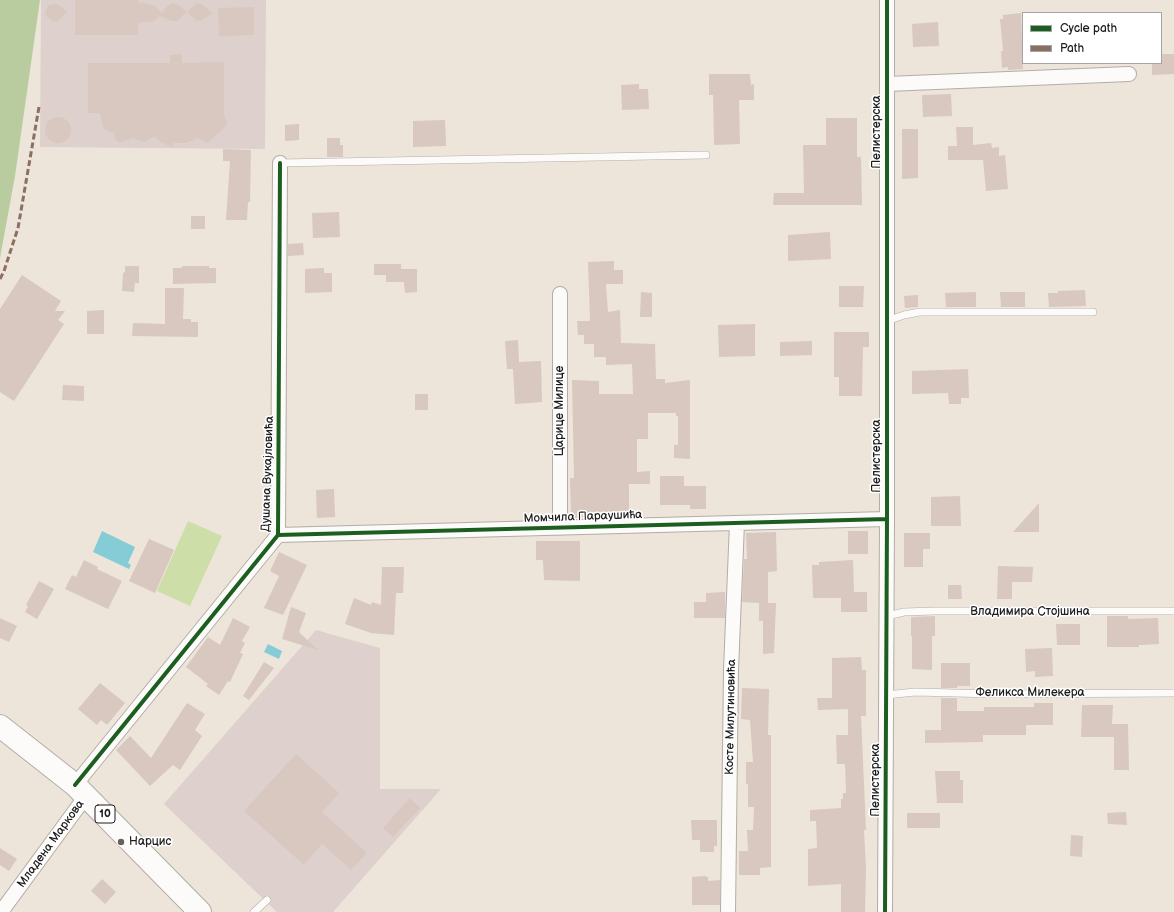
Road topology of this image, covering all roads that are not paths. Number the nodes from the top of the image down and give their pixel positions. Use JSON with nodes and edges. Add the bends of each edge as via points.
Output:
{"nodes":[{"id":1,"x":890,"y":1,"type":"edge"},
{"id":2,"x":1129,"y":74,"type":"dead end"},
{"id":3,"x":887,"y":84,"type":"junction"},
{"id":4,"x":706,"y":155,"type":"dead end"},
{"id":5,"x":280,"y":163,"type":"joint"},
{"id":6,"x":560,"y":294,"type":"dead end"},
{"id":7,"x":1093,"y":312,"type":"dead end"},
{"id":8,"x":887,"y":320,"type":"junction"},
{"id":9,"x":887,"y":519,"type":"junction"},
{"id":10,"x":737,"y":523,"type":"junction"},
{"id":11,"x":560,"y":528,"type":"junction"},
{"id":12,"x":278,"y":535,"type":"junction"},
{"id":13,"x":1174,"y":611,"type":"edge"},
{"id":14,"x":886,"y":616,"type":"junction"},
{"id":15,"x":1174,"y":693,"type":"edge"},
{"id":16,"x":886,"y":695,"type":"junction"},
{"id":17,"x":0,"y":726,"type":"edge"},
{"id":18,"x":81,"y":790,"type":"junction"},
{"id":19,"x":267,"y":900,"type":"dead end"},
{"id":20,"x":1,"y":912,"type":"edge"},
{"id":21,"x":200,"y":912,"type":"edge"},
{"id":22,"x":254,"y":912,"type":"edge"},
{"id":23,"x":728,"y":912,"type":"edge"},
{"id":24,"x":885,"y":912,"type":"edge"}],
"edges":[{"from":1,"to":3,"type":"street","name":"Пелистерска"},
{"from":2,"to":3,"type":"street"},
{"from":3,"to":8,"type":"street","name":"Пелистерска"},
{"from":4,"to":5,"type":"lane"},
{"from":5,"to":12,"type":"street","name":"Душана Вукајловића"},
{"from":6,"to":11,"type":"street","name":"Царице Милице"},
{"from":7,"to":8,"type":"lane","via":[[920,312]]},
{"from":8,"to":9,"type":"street","name":"Пелистерска"},
{"from":9,"to":10,"type":"street","name":"Момчила Параушића"},
{"from":9,"to":14,"type":"street","name":"Пелистерска"},
{"from":10,"to":11,"type":"street","name":"Момчила Параушића"},
{"from":10,"to":23,"type":"street","name":"Косте Милутиновића","via":[[731,670]]},
{"from":11,"to":12,"type":"street","name":"Момчила Параушића"},
{"from":12,"to":18,"type":"street","name":"Душана Вукајловића"},
{"from":13,"to":14,"type":"lane","name":"Владимира Стојшина","via":[[934,611],[904,612]]},
{"from":14,"to":16,"type":"street","name":"Пелистерска"},
{"from":15,"to":16,"type":"lane","name":"Феликса Милекера","via":[[915,692]]},
{"from":16,"to":24,"type":"street","name":"Пелистерска"},
{"from":17,"to":18,"type":"main road","number":"10"},
{"from":18,"to":20,"type":"street","name":"Младена Маркова"},
{"from":18,"to":21,"type":"main road","number":"10"},
{"from":19,"to":22,"type":"lane"}]}
